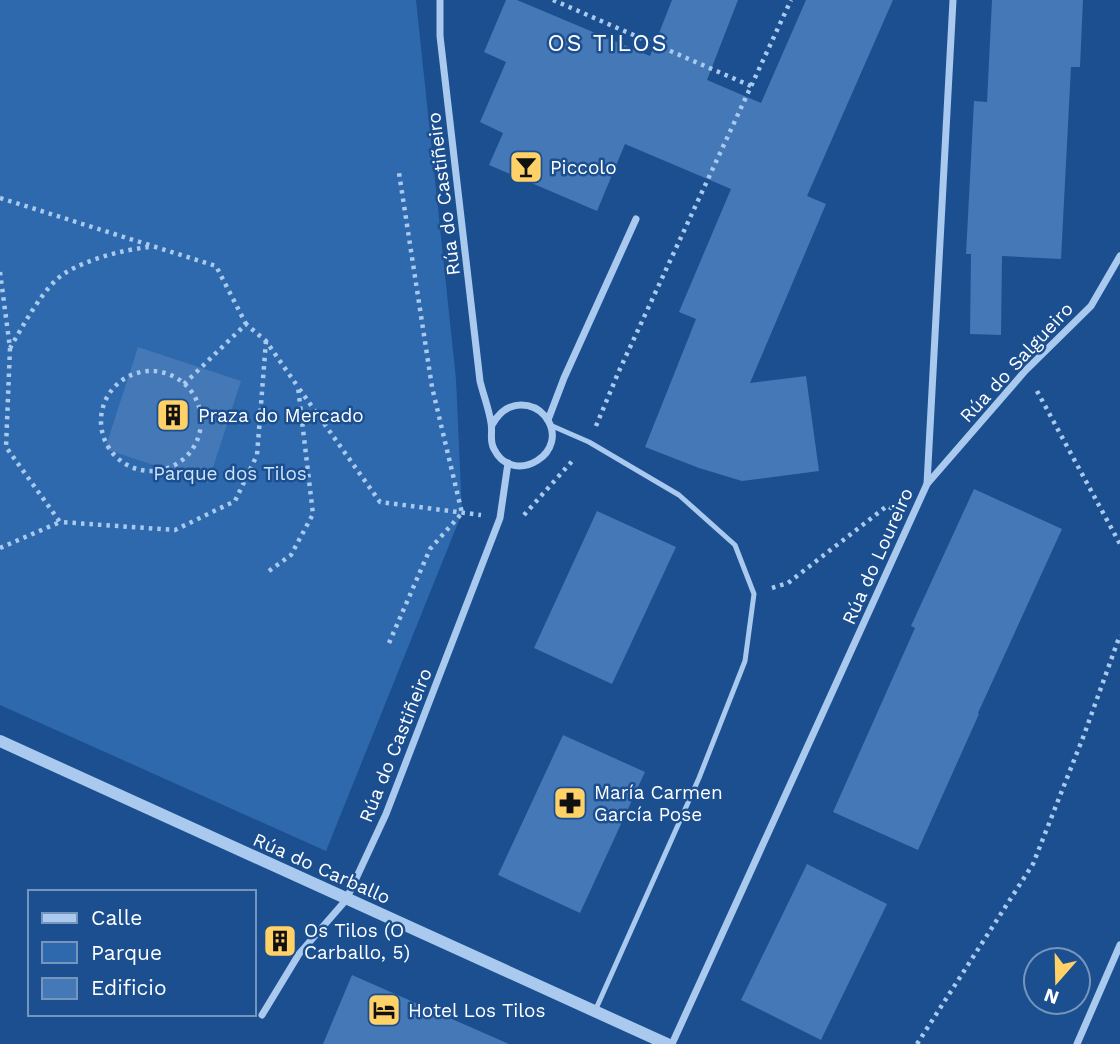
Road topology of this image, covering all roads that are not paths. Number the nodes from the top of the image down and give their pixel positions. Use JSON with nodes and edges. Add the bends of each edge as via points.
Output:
{"nodes":[{"id":1,"x":440,"y":0,"type":"edge"},
{"id":2,"x":953,"y":0,"type":"edge"},
{"id":3,"x":636,"y":219,"type":"dead end"},
{"id":4,"x":1120,"y":256,"type":"edge"},
{"id":5,"x":549,"y":423,"type":"junction"},
{"id":6,"x":492,"y":425,"type":"junction"},
{"id":7,"x":508,"y":463,"type":"junction"},
{"id":8,"x":927,"y":484,"type":"junction"},
{"id":9,"x":0,"y":741,"type":"edge"},
{"id":10,"x":346,"y":900,"type":"junction"},
{"id":11,"x":1120,"y":945,"type":"edge"},
{"id":12,"x":595,"y":1011,"type":"junction"},
{"id":13,"x":262,"y":1014,"type":"dead end"},
{"id":14,"x":670,"y":1044,"type":"edge"},
{"id":15,"x":1077,"y":1044,"type":"edge"}],
"edges":[{"from":1,"to":6,"type":"street","name":"Rúa do Castiñeiro","via":[[440,36],[480,381]]},
{"from":2,"to":8,"type":"street","name":"Rúa do Loureiro"},
{"from":3,"to":5,"type":"street","via":[[564,378]]},
{"from":4,"to":8,"type":"street","name":"Rúa do Salgueiro","via":[[1091,306],[1025,371]]},
{"from":5,"to":6,"type":"street","via":[[533,407],[513,406]]},
{"from":5,"to":7,"type":"street","via":[[552,439],[544,456],[528,465]]},
{"from":5,"to":12,"type":"lane","via":[[679,495],[735,545],[754,594],[745,661],[699,778]]},
{"from":6,"to":7,"type":"street","name":"Rúa do Castiñeiro","via":[[495,452]]},
{"from":7,"to":10,"type":"street","name":"Rúa do Castiñeiro","via":[[500,518],[386,814]]},
{"from":8,"to":14,"type":"street","name":"Rúa do Loureiro"},
{"from":9,"to":10,"type":"street","name":"Rúa do Carballo"},
{"from":10,"to":12,"type":"street","name":"Rúa do Carballo"},
{"from":10,"to":13,"type":"street","name":"Rúa do Castiñeiro","via":[[299,954]]},
{"from":11,"to":15,"type":"street"},
{"from":12,"to":14,"type":"street","name":"Rúa do Carballo"}]}
